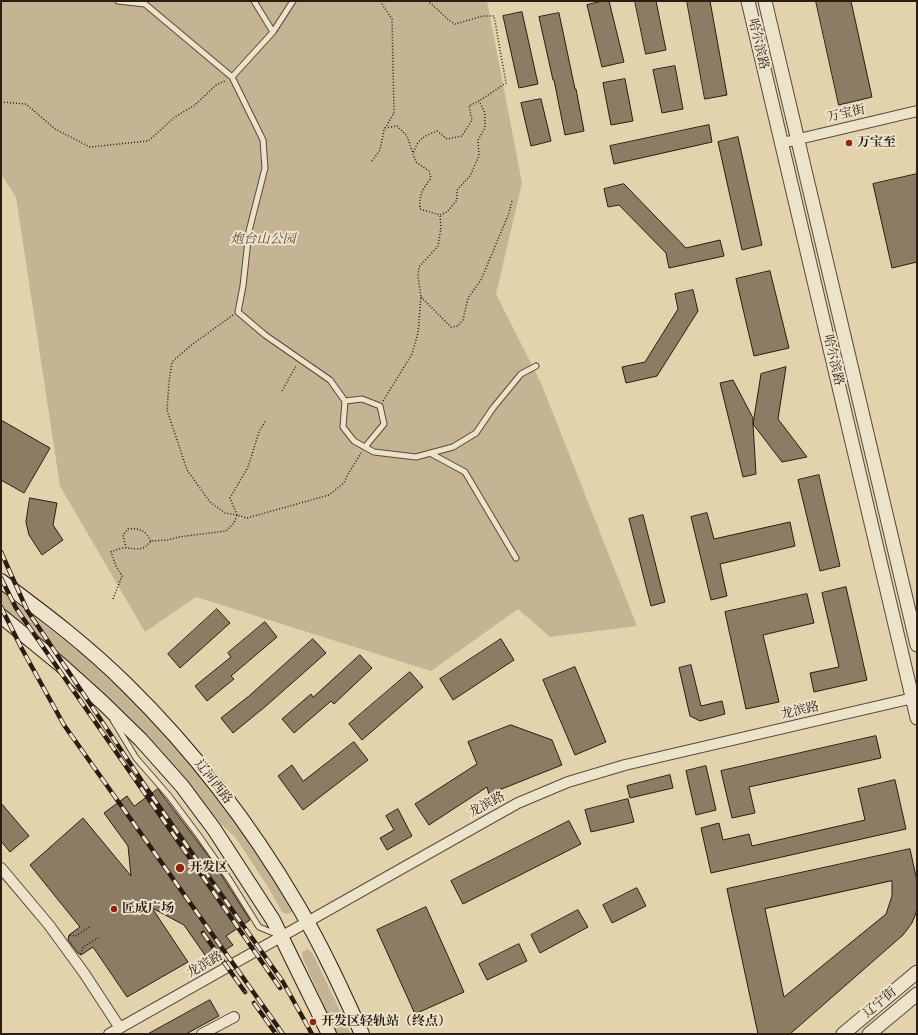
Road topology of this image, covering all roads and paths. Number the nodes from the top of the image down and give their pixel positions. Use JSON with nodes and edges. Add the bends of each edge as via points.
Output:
{"nodes":[{"id":1,"x":118,"y":1,"type":"edge"},
{"id":2,"x":254,"y":1,"type":"edge"},
{"id":3,"x":293,"y":1,"type":"edge"},
{"id":4,"x":380,"y":1,"type":"edge"},
{"id":5,"x":427,"y":1,"type":"edge"},
{"id":6,"x":748,"y":1,"type":"edge"},
{"id":7,"x":765,"y":1,"type":"edge"},
{"id":8,"x":145,"y":2,"type":"edge"},
{"id":9,"x":273,"y":32,"type":"junction"},
{"id":10,"x":232,"y":77,"type":"junction"},
{"id":11,"x":479,"y":101,"type":"junction"},
{"id":12,"x":1,"y":102,"type":"edge"},
{"id":13,"x":917,"y":111,"type":"edge"},
{"id":14,"x":385,"y":128,"type":"junction"},
{"id":15,"x":798,"y":139,"type":"junction"},
{"id":16,"x":782,"y":143,"type":"junction"},
{"id":17,"x":414,"y":154,"type":"junction"},
{"id":18,"x":372,"y":161,"type":"dead end"},
{"id":19,"x":512,"y":201,"type":"dead end"},
{"id":20,"x":440,"y":215,"type":"junction"},
{"id":21,"x":421,"y":298,"type":"junction"},
{"id":22,"x":238,"y":312,"type":"junction"},
{"id":23,"x":300,"y":359,"type":"junction"},
{"id":24,"x":536,"y":366,"type":"dead end"},
{"id":25,"x":282,"y":391,"type":"dead end"},
{"id":26,"x":345,"y":401,"type":"junction"},
{"id":27,"x":380,"y":406,"type":"junction"},
{"id":28,"x":266,"y":420,"type":"dead end"},
{"id":29,"x":365,"y":447,"type":"junction"},
{"id":30,"x":430,"y":453,"type":"junction"},
{"id":31,"x":237,"y":515,"type":"junction"},
{"id":32,"x":151,"y":541,"type":"junction"},
{"id":33,"x":126,"y":548,"type":"junction"},
{"id":34,"x":516,"y":558,"type":"dead end"},
{"id":35,"x":1,"y":581,"type":"edge"},
{"id":36,"x":113,"y":599,"type":"dead end"},
{"id":37,"x":1,"y":616,"type":"edge"},
{"id":38,"x":917,"y":645,"type":"edge"},
{"id":39,"x":915,"y":698,"type":"edge"},
{"id":40,"x":917,"y":718,"type":"edge"},
{"id":41,"x":1,"y":868,"type":"edge"},
{"id":42,"x":307,"y":922,"type":"junction"},
{"id":43,"x":91,"y":926,"type":"dead end"},
{"id":44,"x":69,"y":935,"type":"dead end"},
{"id":45,"x":282,"y":937,"type":"junction"},
{"id":46,"x":98,"y":938,"type":"dead end"},
{"id":47,"x":81,"y":954,"type":"dead end"},
{"id":48,"x":917,"y":972,"type":"edge"},
{"id":49,"x":917,"y":994,"type":"edge"},
{"id":50,"x":234,"y":1017,"type":"dead end"},
{"id":51,"x":120,"y":1028,"type":"junction"},
{"id":52,"x":109,"y":1034,"type":"edge"},
{"id":53,"x":202,"y":1034,"type":"edge"},
{"id":54,"x":329,"y":1034,"type":"edge"},
{"id":55,"x":362,"y":1034,"type":"edge"},
{"id":56,"x":843,"y":1034,"type":"edge"},
{"id":57,"x":869,"y":1034,"type":"edge"}],
"edges":[{"from":1,"to":8,"type":"lane"},
{"from":2,"to":9,"type":"lane"},
{"from":3,"to":9,"type":"lane"},
{"from":4,"to":14,"type":"path","via":[[392,19],[394,113]]},
{"from":5,"to":11,"type":"path","via":[[455,24],[483,16],[494,16],[506,83]]},
{"from":6,"to":16,"type":"street","name":"哈尔滨路"},
{"from":7,"to":15,"type":"street","name":"哈尔滨路"},
{"from":8,"to":10,"type":"lane"},
{"from":9,"to":10,"type":"lane"},
{"from":10,"to":12,"type":"path","via":[[216,85],[195,105],[175,117],[148,140],[90,147],[55,129],[26,104]]},
{"from":10,"to":22,"type":"lane","via":[[263,140],[265,168],[249,231]]},
{"from":11,"to":17,"type":"path","via":[[469,106],[472,120],[462,136],[447,139],[437,131],[417,142]]},
{"from":11,"to":20,"type":"path","via":[[486,113],[485,128],[478,140],[479,156],[470,176],[457,190],[457,200]]},
{"from":13,"to":15,"type":"street","name":"万宝街"},
{"from":14,"to":17,"type":"path","via":[[397,126],[407,136]]},
{"from":14,"to":18,"type":"path","via":[[380,150]]},
{"from":15,"to":16,"type":"street","name":"万宝街"},
{"from":15,"to":38,"type":"street","name":"哈尔滨路"},
{"from":16,"to":39,"type":"street","name":"哈尔滨路"},
{"from":17,"to":20,"type":"path","via":[[416,162],[429,171],[431,178],[419,198],[420,210]]},
{"from":19,"to":21,"type":"path","via":[[481,280],[468,298],[464,320],[458,326],[451,326]]},
{"from":20,"to":21,"type":"path","via":[[438,246],[419,267]]},
{"from":21,"to":27,"type":"path","via":[[418,333],[412,354]]},
{"from":22,"to":23,"type":"lane","via":[[265,335]]},
{"from":22,"to":31,"type":"path","via":[[172,362],[167,410],[187,470],[210,502],[225,513]]},
{"from":23,"to":25,"type":"path"},
{"from":23,"to":26,"type":"lane","via":[[330,380]]},
{"from":24,"to":30,"type":"lane","via":[[520,374],[476,433],[453,447]]},
{"from":26,"to":27,"type":"lane","via":[[362,399]]},
{"from":26,"to":29,"type":"lane","via":[[343,427],[354,441]]},
{"from":27,"to":29,"type":"lane","via":[[384,424]]},
{"from":28,"to":31,"type":"path","via":[[248,467],[230,498]]},
{"from":29,"to":30,"type":"lane","via":[[374,452],[416,457]]},
{"from":29,"to":31,"type":"path","via":[[344,483],[329,495],[247,518]]},
{"from":30,"to":34,"type":"lane","via":[[464,472]]},
{"from":31,"to":32,"type":"path","via":[[234,524],[226,531]]},
{"from":32,"to":33,"type":"path","via":[[146,547],[136,550]]},
{"from":32,"to":33,"type":"path","via":[[146,532],[138,528],[128,529],[123,535]]},
{"from":33,"to":36,"type":"path","via":[[111,552],[122,576]]},
{"from":35,"to":42,"type":"main road","name":"辽河西路","via":[[80,643],[126,683],[163,721],[238,813]]},
{"from":37,"to":45,"type":"main road","name":"辽河西路","via":[[102,702],[141,740],[182,786],[214,829]]},
{"from":39,"to":40,"type":"street","name":"哈尔滨路"},
{"from":39,"to":42,"type":"street","name":"龙滨路","via":[[625,765],[568,782],[497,814]]},
{"from":41,"to":51,"type":"street","via":[[49,925]]},
{"from":42,"to":45,"type":"street","name":"龙滨路"},
{"from":42,"to":55,"type":"main road","name":"辽河西路"},
{"from":43,"to":44,"type":"path","via":[[76,936]]},
{"from":45,"to":51,"type":"street","name":"龙滨路"},
{"from":45,"to":54,"type":"main road","name":"辽河西路"},
{"from":46,"to":47,"type":"path","via":[[84,947]]},
{"from":48,"to":56,"type":"street","name":"辽宁街"},
{"from":49,"to":57,"type":"street","name":"辽宁街"},
{"from":50,"to":53,"type":"street"},
{"from":51,"to":52,"type":"street","name":"龙滨路"}]}
